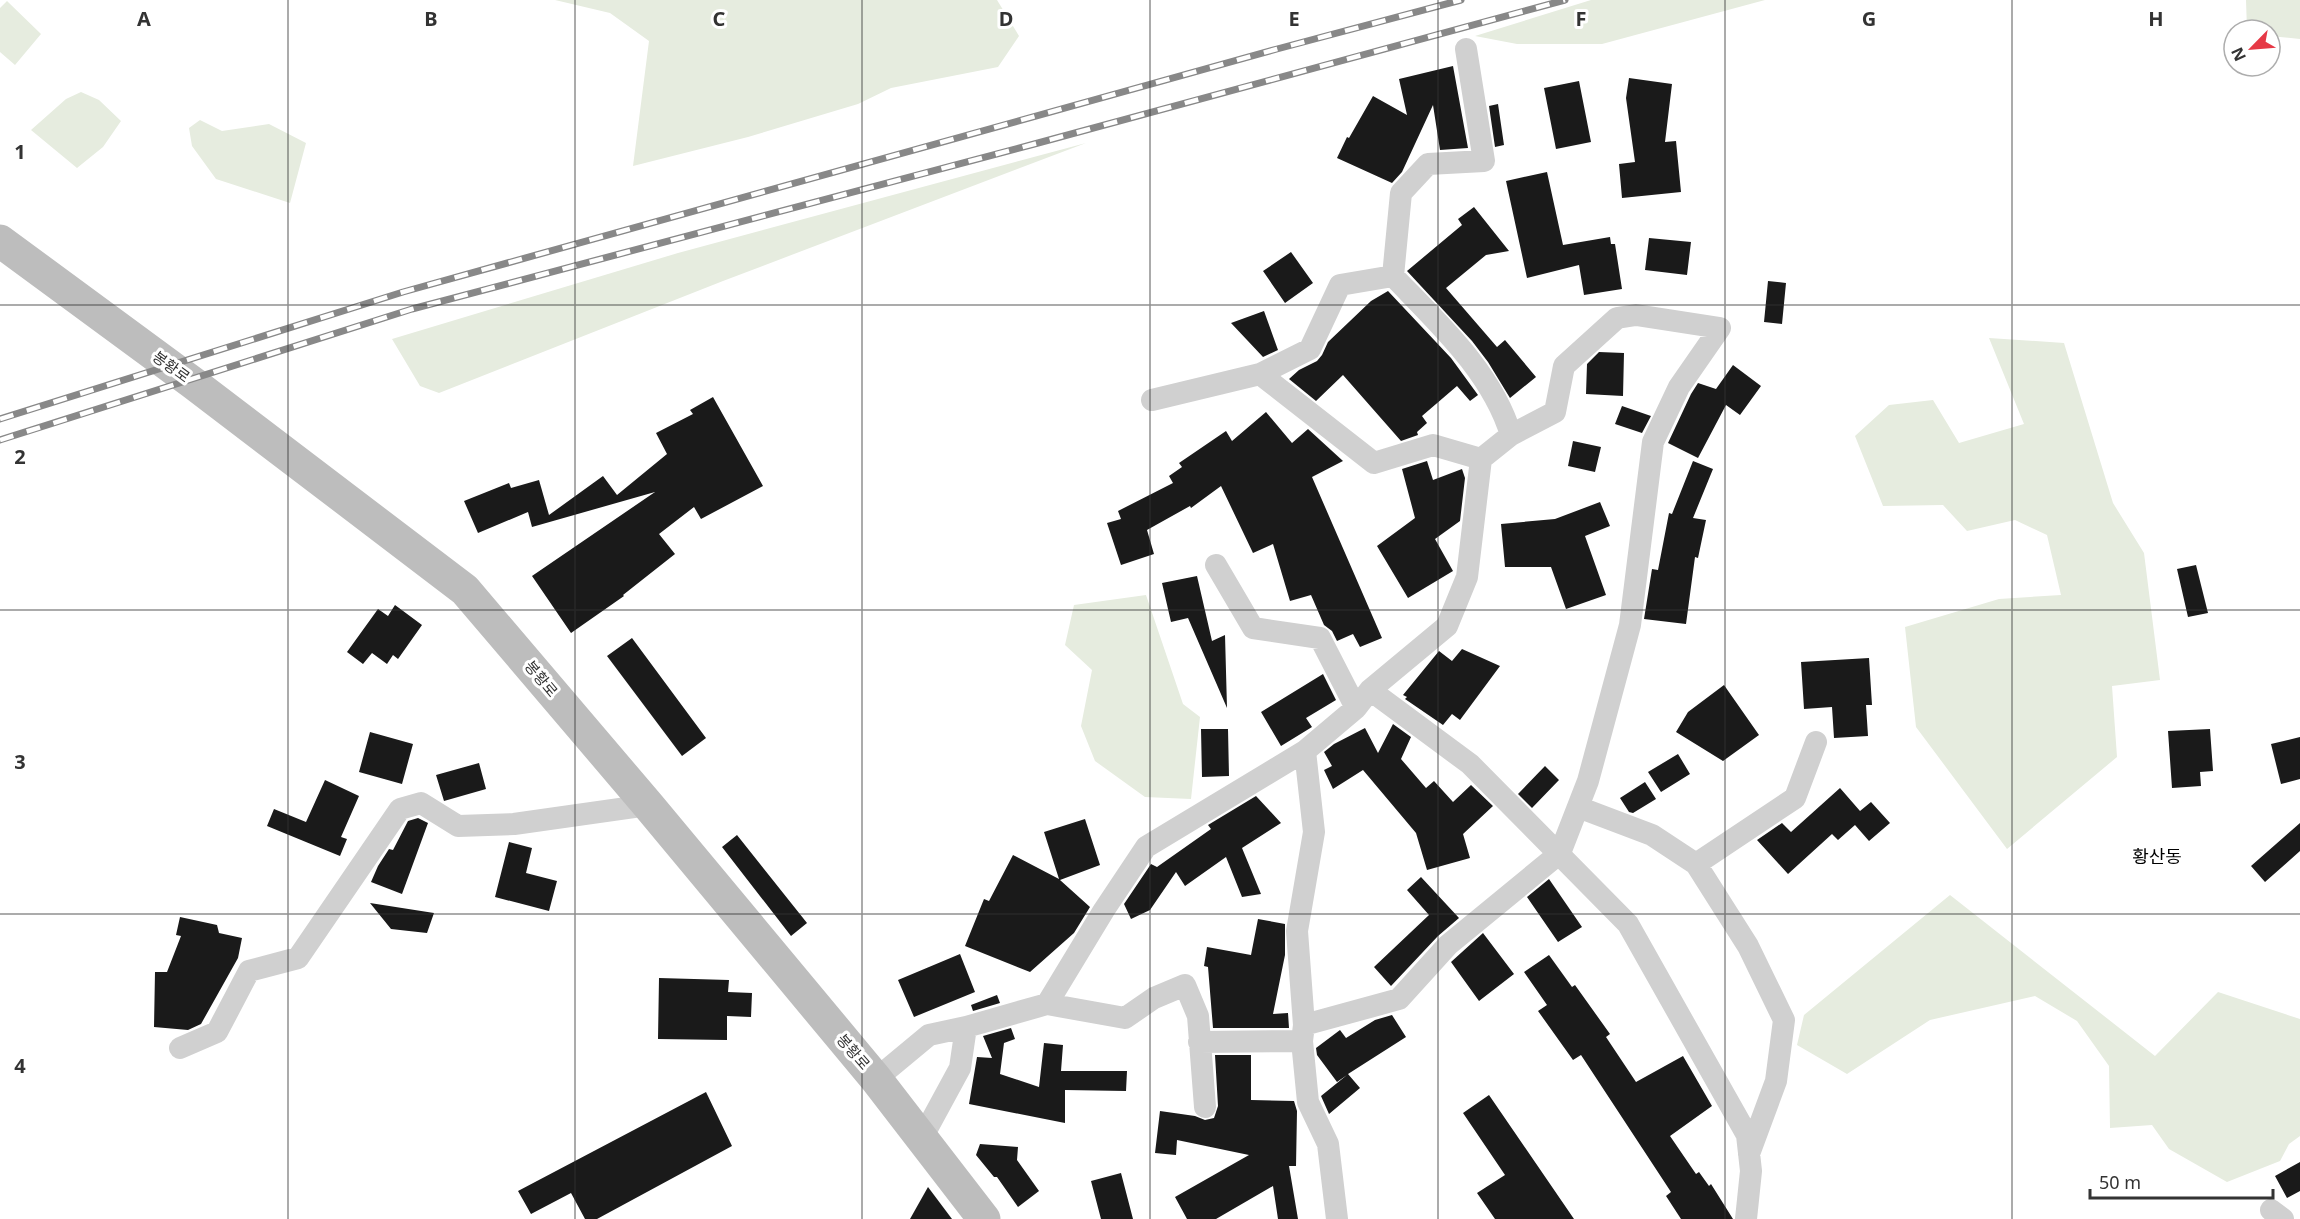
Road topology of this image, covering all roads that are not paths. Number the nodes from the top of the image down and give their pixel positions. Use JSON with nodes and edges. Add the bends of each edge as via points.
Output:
{"nodes":[{"id":1,"x":1466,"y":49,"type":"dead end"},
{"id":2,"x":0,"y":241,"type":"edge"},
{"id":3,"x":1393,"y":276,"type":"junction"},
{"id":4,"x":1260,"y":374,"type":"junction"},
{"id":5,"x":1152,"y":400,"type":"dead end"},
{"id":6,"x":1511,"y":435,"type":"junction"},
{"id":7,"x":1481,"y":459,"type":"junction"},
{"id":8,"x":1215,"y":565,"type":"dead end"},
{"id":9,"x":1370,"y":690,"type":"junction"},
{"id":10,"x":1356,"y":708,"type":"junction"},
{"id":11,"x":1816,"y":742,"type":"dead end"},
{"id":12,"x":1305,"y":752,"type":"junction"},
{"id":13,"x":648,"y":805,"type":"junction"},
{"id":14,"x":1578,"y":807,"type":"junction"},
{"id":15,"x":1560,"y":853,"type":"junction"},
{"id":16,"x":1696,"y":864,"type":"junction"},
{"id":17,"x":1047,"y":1004,"type":"junction"},
{"id":18,"x":966,"y":1027,"type":"junction"},
{"id":19,"x":1303,"y":1033,"type":"junction"},
{"id":20,"x":1199,"y":1042,"type":"junction"},
{"id":21,"x":180,"y":1048,"type":"dead end"},
{"id":22,"x":876,"y":1078,"type":"junction"},
{"id":23,"x":1205,"y":1107,"type":"dead end"},
{"id":24,"x":922,"y":1138,"type":"junction"},
{"id":25,"x":1749,"y":1154,"type":"junction"},
{"id":26,"x":984,"y":1219,"type":"edge"},
{"id":27,"x":1337,"y":1219,"type":"edge"},
{"id":28,"x":1746,"y":1219,"type":"edge"}],
"edges":[{"from":1,"to":3,"type":"street","via":[[1484,161],[1428,164],[1401,193]]},
{"from":2,"to":13,"type":"street","name":"봉황로","via":[[465,590]]},
{"from":3,"to":4,"type":"street","via":[[1340,285],[1310,349]]},
{"from":3,"to":6,"type":"street","via":[[1460,346],[1504,413]]},
{"from":4,"to":5,"type":"street"},
{"from":4,"to":7,"type":"street","via":[[1374,463],[1433,445]]},
{"from":6,"to":7,"type":"street"},
{"from":6,"to":14,"type":"street","via":[[1555,412],[1564,366],[1617,318],[1636,315],[1720,328],[1679,387],[1653,442],[1630,625]]},
{"from":7,"to":9,"type":"street","via":[[1467,577],[1447,626]]},
{"from":8,"to":10,"type":"street","via":[[1253,628],[1320,639]]},
{"from":9,"to":10,"type":"street"},
{"from":9,"to":15,"type":"street","via":[[1470,764]]},
{"from":10,"to":12,"type":"street"},
{"from":11,"to":16,"type":"street","via":[[1796,798]]},
{"from":12,"to":17,"type":"street","via":[[1146,847]]},
{"from":12,"to":19,"type":"street","via":[[1314,831],[1298,931]]},
{"from":13,"to":21,"type":"street","via":[[514,824],[458,826],[421,803],[400,809],[298,958],[249,971],[217,1032]]},
{"from":13,"to":22,"type":"street","name":"봉황로"},
{"from":14,"to":15,"type":"street"},
{"from":14,"to":16,"type":"street","via":[[1652,835]]},
{"from":15,"to":19,"type":"street","via":[[1448,945],[1399,999]]},
{"from":15,"to":25,"type":"street","via":[[1628,924],[1747,1135]]},
{"from":16,"to":25,"type":"street","via":[[1748,946],[1785,1020],[1776,1081]]},
{"from":17,"to":18,"type":"street"},
{"from":17,"to":20,"type":"street","via":[[1125,1018],[1154,998],[1185,985],[1198,1016]]},
{"from":18,"to":22,"type":"street","via":[[929,1035]]},
{"from":18,"to":24,"type":"street","via":[[960,1068]]},
{"from":19,"to":20,"type":"street"},
{"from":19,"to":27,"type":"street","via":[[1308,1102],[1328,1144]]},
{"from":20,"to":23,"type":"street"},
{"from":22,"to":24,"type":"street","name":"봉황로"},
{"from":24,"to":26,"type":"street","name":"봉황로"},
{"from":25,"to":28,"type":"street"}]}
